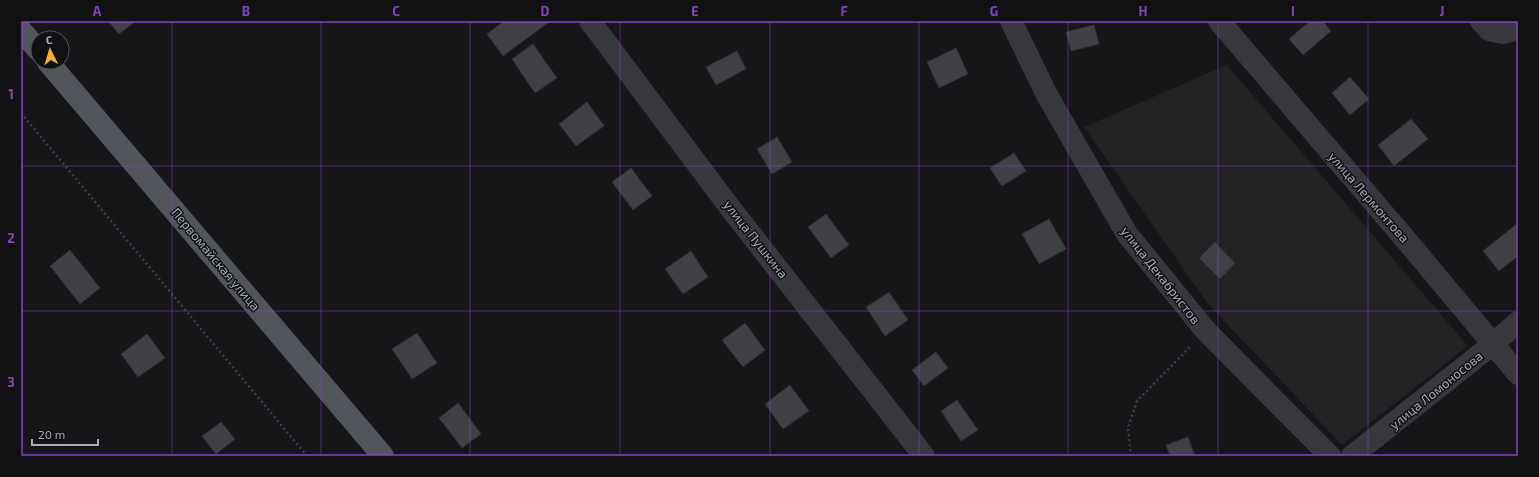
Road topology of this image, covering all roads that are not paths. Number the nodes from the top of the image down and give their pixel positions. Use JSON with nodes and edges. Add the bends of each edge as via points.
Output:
{"nodes":[{"id":1,"x":590,"y":21,"type":"edge"},
{"id":2,"x":1011,"y":21,"type":"edge"},
{"id":3,"x":1219,"y":21,"type":"edge"},
{"id":4,"x":1481,"y":21,"type":"edge"},
{"id":5,"x":1518,"y":29,"type":"edge"},
{"id":6,"x":21,"y":30,"type":"edge"},
{"id":7,"x":30,"y":41,"type":"edge"},
{"id":8,"x":55,"y":70,"type":"edge"},
{"id":9,"x":1518,"y":322,"type":"edge"},
{"id":10,"x":1493,"y":344,"type":"junction"},
{"id":11,"x":1518,"y":374,"type":"edge"},
{"id":12,"x":383,"y":456,"type":"edge"},
{"id":13,"x":924,"y":456,"type":"edge"},
{"id":14,"x":1330,"y":456,"type":"edge"},
{"id":15,"x":1352,"y":456,"type":"edge"}],
"edges":[{"from":1,"to":13,"type":"street","name":"улица Пушкина","via":[[731,209]]},
{"from":2,"to":14,"type":"street","name":"улица Декабристов","via":[[1047,95],[1127,234],[1206,331]]},
{"from":3,"to":10,"type":"street","name":"улица Лермонтова"},
{"from":4,"to":5,"type":"street","via":[[1489,30],[1503,33]]},
{"from":6,"to":7,"type":"main road"},
{"from":8,"to":12,"type":"main road","name":"Первомайская улица"},
{"from":9,"to":10,"type":"street","name":"улица Ломоносова"},
{"from":10,"to":11,"type":"street","name":"улица Лермонтова"},
{"from":10,"to":15,"type":"street","name":"улица Ломоносова"}]}
